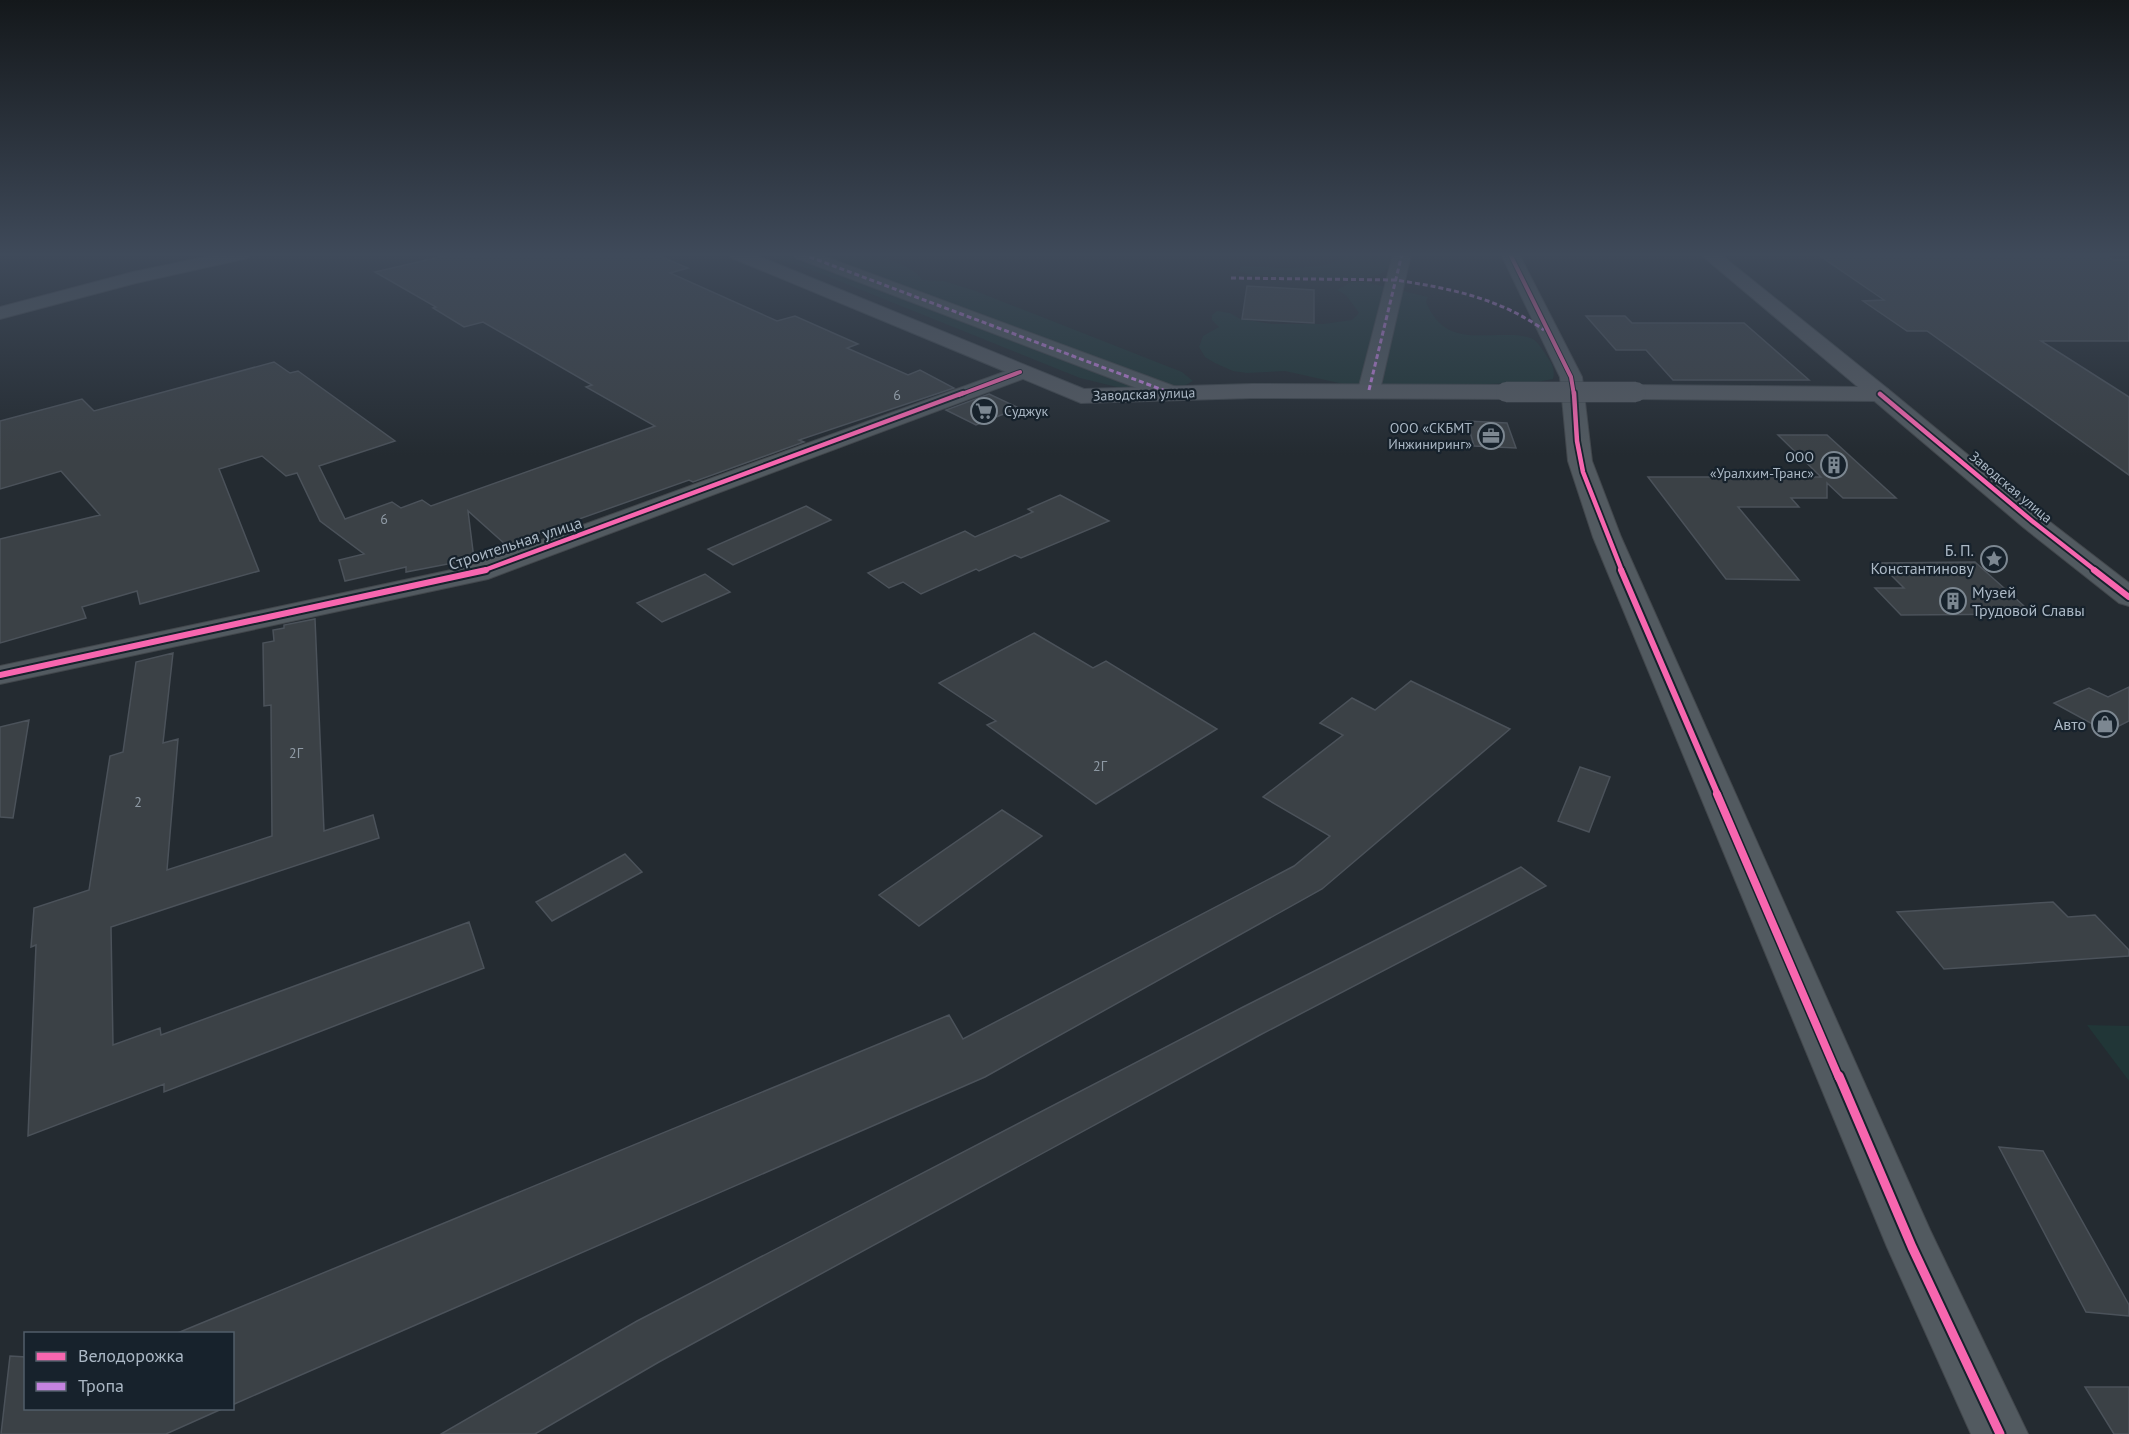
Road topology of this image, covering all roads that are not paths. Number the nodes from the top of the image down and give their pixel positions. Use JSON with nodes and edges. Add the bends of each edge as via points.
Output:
{"nodes":[{"id":1,"x":898,"y":321,"type":"edge"},
{"id":2,"x":980,"y":321,"type":"edge"},
{"id":3,"x":1386,"y":321,"type":"edge"},
{"id":4,"x":1543,"y":321,"type":"edge"},
{"id":5,"x":1791,"y":321,"type":"edge"},
{"id":6,"x":1020,"y":372,"type":"junction"},
{"id":7,"x":1369,"y":390,"type":"junction"},
{"id":8,"x":1171,"y":393,"type":"junction"},
{"id":9,"x":1880,"y":394,"type":"junction"},
{"id":10,"x":2129,"y":597,"type":"edge"},
{"id":11,"x":0,"y":675,"type":"edge"},
{"id":12,"x":2000,"y":1434,"type":"edge"}],
"edges":[{"from":1,"to":6,"type":"main road","name":"Заводская улица"},
{"from":2,"to":8,"type":"street"},
{"from":3,"to":7,"type":"street"},
{"from":4,"to":12,"type":"street","via":[[1571,377],[1576,395],[1575,426],[1581,469],[1613,552],[1912,1247]]},
{"from":5,"to":9,"type":"main road","name":"Заводская улица"},
{"from":6,"to":8,"type":"main road","name":"Заводская улица","via":[[1081,396]]},
{"from":6,"to":11,"type":"street","name":"Строительная улица","via":[[478,573]]},
{"from":7,"to":8,"type":"main road","name":"Заводская улица"},
{"from":7,"to":9,"type":"main road","name":"Заводская улица","bridge":true},
{"from":9,"to":10,"type":"street","name":"Заводская улица"}]}
